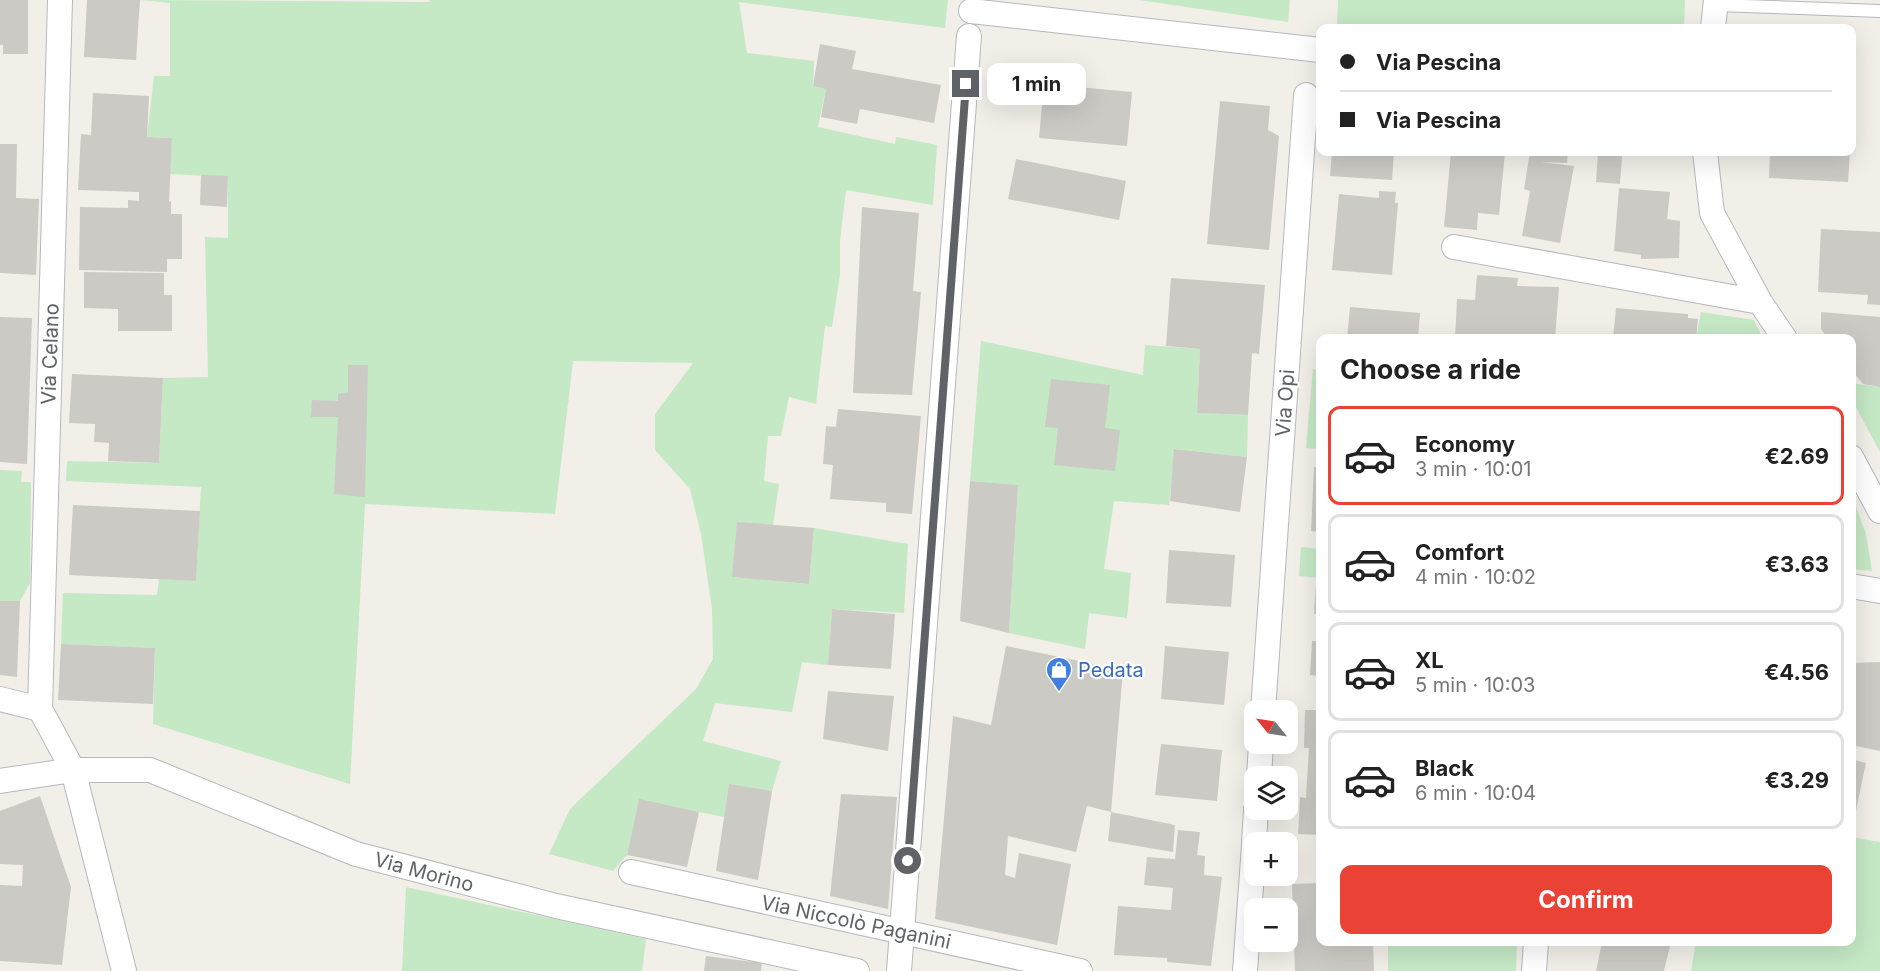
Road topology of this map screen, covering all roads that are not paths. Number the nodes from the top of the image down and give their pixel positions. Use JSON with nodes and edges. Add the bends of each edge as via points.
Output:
{"nodes":[{"id":1,"x":60,"y":0,"type":"edge"},
{"id":2,"x":971,"y":10,"type":"dead end"},
{"id":3,"x":1715,"y":11,"type":"edge"},
{"id":4,"x":1880,"y":11,"type":"edge"},
{"id":5,"x":969,"y":36,"type":"dead end"},
{"id":6,"x":1316,"y":50,"type":"edge"},
{"id":7,"x":1306,"y":95,"type":"dead end"},
{"id":8,"x":1705,"y":156,"type":"edge"},
{"id":9,"x":1454,"y":247,"type":"dead end"},
{"id":10,"x":1760,"y":302,"type":"junction"},
{"id":11,"x":1782,"y":334,"type":"edge"},
{"id":12,"x":1856,"y":466,"type":"edge"},
{"id":13,"x":1880,"y":511,"type":"edge"},
{"id":14,"x":1856,"y":587,"type":"edge"},
{"id":15,"x":1880,"y":591,"type":"edge"},
{"id":16,"x":0,"y":699,"type":"edge"},
{"id":17,"x":1264,"y":700,"type":"edge"},
{"id":18,"x":40,"y":709,"type":"junction"},
{"id":19,"x":73,"y":770,"type":"junction"},
{"id":20,"x":0,"y":781,"type":"edge"},
{"id":21,"x":631,"y":872,"type":"dead end"},
{"id":22,"x":1251,"y":886,"type":"edge"},
{"id":23,"x":903,"y":932,"type":"junction"},
{"id":24,"x":1536,"y":946,"type":"edge"},
{"id":25,"x":124,"y":971,"type":"edge"},
{"id":26,"x":857,"y":971,"type":"edge"},
{"id":27,"x":899,"y":971,"type":"edge"},
{"id":28,"x":1080,"y":971,"type":"edge"},
{"id":29,"x":1245,"y":971,"type":"edge"},
{"id":30,"x":1534,"y":971,"type":"edge"}],
"edges":[{"from":1,"to":18,"type":"street","name":"Via Celano"},
{"from":2,"to":6,"type":"street"},
{"from":3,"to":4,"type":"lane"},
{"from":5,"to":23,"type":"street"},
{"from":7,"to":17,"type":"street","name":"Via Opi"},
{"from":8,"to":10,"type":"street","via":[[1712,213]]},
{"from":9,"to":10,"type":"street"},
{"from":10,"to":11,"type":"street"},
{"from":12,"to":13,"type":"street"},
{"from":14,"to":15,"type":"street"},
{"from":16,"to":18,"type":"street"},
{"from":18,"to":19,"type":"street"},
{"from":19,"to":20,"type":"street","name":"Via Morino"},
{"from":19,"to":25,"type":"street"},
{"from":19,"to":26,"type":"street","name":"Via Morino","via":[[150,770],[356,854],[556,906]]},
{"from":21,"to":23,"type":"street","name":"Via Niccolò Paganini"},
{"from":22,"to":29,"type":"street"},
{"from":23,"to":27,"type":"street"},
{"from":23,"to":28,"type":"street","name":"Via Niccolò Paganini"},
{"from":24,"to":30,"type":"street"}]}
